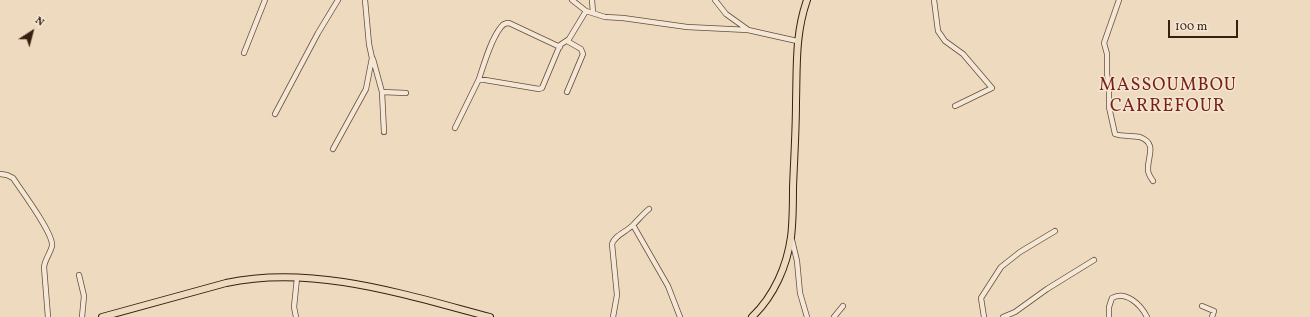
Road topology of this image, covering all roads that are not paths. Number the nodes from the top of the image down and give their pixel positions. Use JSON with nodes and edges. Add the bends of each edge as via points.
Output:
{"nodes":[{"id":1,"x":266,"y":0,"type":"edge"},
{"id":2,"x":338,"y":0,"type":"edge"},
{"id":3,"x":365,"y":0,"type":"edge"},
{"id":4,"x":572,"y":0,"type":"edge"},
{"id":5,"x":592,"y":0,"type":"edge"},
{"id":6,"x":715,"y":0,"type":"edge"},
{"id":7,"x":807,"y":0,"type":"edge"},
{"id":8,"x":934,"y":0,"type":"edge"},
{"id":9,"x":1119,"y":0,"type":"edge"},
{"id":10,"x":586,"y":11,"type":"junction"},
{"id":11,"x":593,"y":13,"type":"junction"},
{"id":12,"x":748,"y":30,"type":"junction"},
{"id":13,"x":567,"y":41,"type":"junction"},
{"id":14,"x":797,"y":41,"type":"junction"},
{"id":15,"x":560,"y":47,"type":"junction"},
{"id":16,"x":244,"y":53,"type":"dead end"},
{"id":17,"x":372,"y":58,"type":"junction"},
{"id":18,"x":479,"y":79,"type":"junction"},
{"id":19,"x":382,"y":92,"type":"junction"},
{"id":20,"x":567,"y":92,"type":"dead end"},
{"id":21,"x":406,"y":93,"type":"dead end"},
{"id":22,"x":956,"y":106,"type":"dead end"},
{"id":23,"x":275,"y":114,"type":"dead end"},
{"id":24,"x":456,"y":128,"type":"dead end"},
{"id":25,"x":384,"y":132,"type":"dead end"},
{"id":26,"x":333,"y":149,"type":"dead end"},
{"id":27,"x":0,"y":174,"type":"edge"},
{"id":28,"x":1153,"y":181,"type":"dead end"},
{"id":29,"x":649,"y":208,"type":"dead end"},
{"id":30,"x":633,"y":225,"type":"junction"},
{"id":31,"x":1055,"y":231,"type":"dead end"},
{"id":32,"x":792,"y":236,"type":"junction"},
{"id":33,"x":1094,"y":260,"type":"dead end"},
{"id":34,"x":79,"y":275,"type":"dead end"},
{"id":35,"x":297,"y":278,"type":"junction"},
{"id":36,"x":843,"y":306,"type":"dead end"},
{"id":37,"x":1202,"y":306,"type":"dead end"},
{"id":38,"x":48,"y":317,"type":"edge"},
{"id":39,"x":82,"y":317,"type":"edge"},
{"id":40,"x":102,"y":317,"type":"edge"},
{"id":41,"x":296,"y":317,"type":"edge"},
{"id":42,"x":490,"y":317,"type":"edge"},
{"id":43,"x":613,"y":317,"type":"edge"},
{"id":44,"x":680,"y":317,"type":"edge"},
{"id":45,"x":752,"y":317,"type":"edge"},
{"id":46,"x":807,"y":317,"type":"edge"},
{"id":47,"x":834,"y":317,"type":"edge"},
{"id":48,"x":984,"y":317,"type":"edge"},
{"id":49,"x":1003,"y":317,"type":"edge"},
{"id":50,"x":1109,"y":317,"type":"edge"},
{"id":51,"x":1147,"y":317,"type":"edge"},
{"id":52,"x":1212,"y":317,"type":"edge"}],
"edges":[{"from":1,"to":16,"type":"street"},
{"from":2,"to":23,"type":"street"},
{"from":3,"to":17,"type":"street"},
{"from":4,"to":10,"type":"street"},
{"from":5,"to":11,"type":"street"},
{"from":6,"to":12,"type":"street","via":[[726,14]]},
{"from":7,"to":14,"type":"main road"},
{"from":8,"to":22,"type":"street","via":[[938,31],[945,41],[963,54],[992,88]]},
{"from":9,"to":28,"type":"street","via":[[1104,43],[1107,54],[1110,111],[1116,134],[1135,136],[1149,143],[1148,168]]},
{"from":10,"to":11,"type":"street"},
{"from":10,"to":13,"type":"street"},
{"from":11,"to":12,"type":"street","via":[[605,17],[687,27]]},
{"from":12,"to":14,"type":"street"},
{"from":13,"to":15,"type":"street"},
{"from":13,"to":20,"type":"street","via":[[581,49],[583,54]]},
{"from":14,"to":32,"type":"main road"},
{"from":15,"to":18,"type":"street","via":[[542,88]]},
{"from":15,"to":18,"type":"street","via":[[509,23],[504,24],[490,48]]},
{"from":17,"to":19,"type":"street"},
{"from":17,"to":26,"type":"street","via":[[366,89]]},
{"from":18,"to":24,"type":"street"},
{"from":19,"to":21,"type":"street"},
{"from":19,"to":25,"type":"street"},
{"from":27,"to":38,"type":"street","via":[[13,178],[49,234],[52,246],[44,267]]},
{"from":29,"to":30,"type":"street"},
{"from":30,"to":43,"type":"street","via":[[612,244],[617,295]]},
{"from":30,"to":44,"type":"street","via":[[668,286]]},
{"from":31,"to":48,"type":"street","via":[[1001,267],[981,298]]},
{"from":32,"to":45,"type":"main road","via":[[787,260],[774,289]]},
{"from":32,"to":46,"type":"street","via":[[800,294]]},
{"from":33,"to":49,"type":"street","via":[[1015,312]]},
{"from":34,"to":39,"type":"street","via":[[84,296]]},
{"from":35,"to":40,"type":"main road","via":[[242,279]]},
{"from":35,"to":41,"type":"street","via":[[294,307]]},
{"from":35,"to":42,"type":"main road","via":[[365,285]]},
{"from":36,"to":47,"type":"street"},
{"from":37,"to":52,"type":"street","via":[[1214,311]]},
{"from":50,"to":51,"type":"street","via":[[1109,307],[1116,295],[1135,301]]}]}
